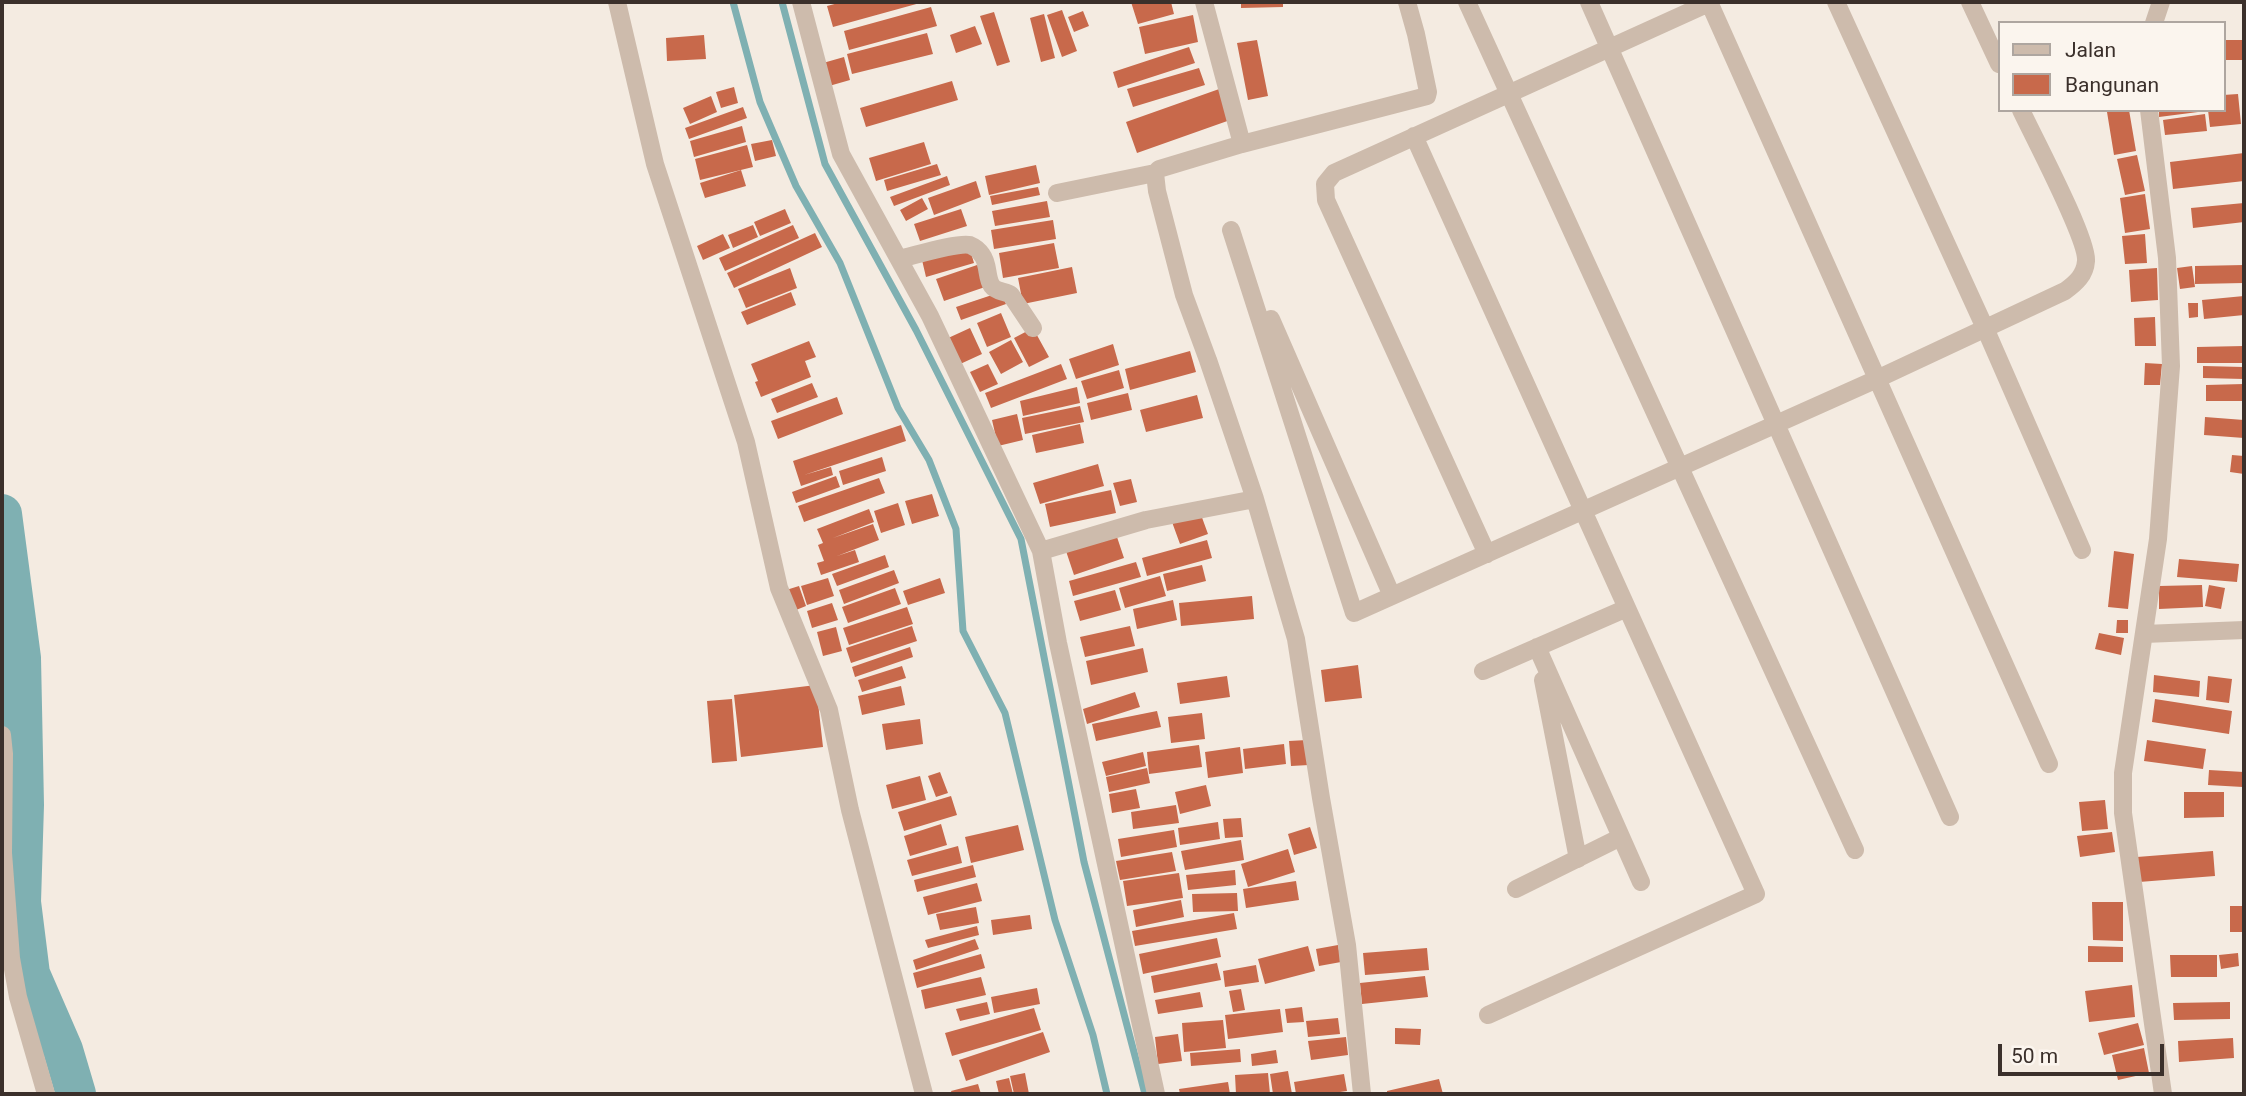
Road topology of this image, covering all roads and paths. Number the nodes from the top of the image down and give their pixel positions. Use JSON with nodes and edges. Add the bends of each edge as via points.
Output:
{"nodes":[{"id":1,"x":617,"y":2,"type":"edge"},
{"id":2,"x":801,"y":2,"type":"edge"},
{"id":3,"x":1204,"y":2,"type":"edge"},
{"id":4,"x":1407,"y":2,"type":"edge"},
{"id":5,"x":1467,"y":2,"type":"edge"},
{"id":6,"x":1588,"y":2,"type":"edge"},
{"id":7,"x":1710,"y":2,"type":"edge"},
{"id":8,"x":1836,"y":2,"type":"edge"},
{"id":9,"x":1970,"y":2,"type":"edge"},
{"id":10,"x":2161,"y":2,"type":"edge"},
{"id":11,"x":2155,"y":21,"type":"edge"},
{"id":12,"x":1609,"y":48,"type":"junction"},
{"id":13,"x":1997,"y":60,"type":"edge"},
{"id":14,"x":1509,"y":93,"type":"junction"},
{"id":15,"x":2022,"y":112,"type":"edge"},
{"id":16,"x":2149,"y":112,"type":"edge"},
{"id":17,"x":1414,"y":136,"type":"junction"},
{"id":18,"x":1242,"y":144,"type":"junction"},
{"id":19,"x":1155,"y":173,"type":"junction"},
{"id":20,"x":1057,"y":193,"type":"dead end"},
{"id":21,"x":899,"y":260,"type":"junction"},
{"id":22,"x":1033,"y":328,"type":"dead end"},
{"id":23,"x":1985,"y":328,"type":"junction"},
{"id":24,"x":1877,"y":379,"type":"junction"},
{"id":25,"x":1776,"y":424,"type":"junction"},
{"id":26,"x":1680,"y":467,"type":"junction"},
{"id":27,"x":1255,"y":499,"type":"junction"},
{"id":28,"x":1583,"y":511,"type":"junction"},
{"id":29,"x":2082,"y":550,"type":"dead end"},
{"id":30,"x":1041,"y":551,"type":"junction"},
{"id":31,"x":1487,"y":554,"type":"junction"},
{"id":32,"x":1392,"y":596,"type":"junction"},
{"id":33,"x":1627,"y":608,"type":"junction"},
{"id":34,"x":2244,"y":630,"type":"edge"},
{"id":35,"x":2144,"y":634,"type":"junction"},
{"id":36,"x":1537,"y":647,"type":"junction"},
{"id":37,"x":1483,"y":671,"type":"dead end"},
{"id":38,"x":2,"y":735,"type":"edge"},
{"id":39,"x":2049,"y":764,"type":"dead end"},
{"id":40,"x":1950,"y":817,"type":"dead end"},
{"id":41,"x":1621,"y":837,"type":"junction"},
{"id":42,"x":1855,"y":850,"type":"dead end"},
{"id":43,"x":1578,"y":859,"type":"junction"},
{"id":44,"x":1641,"y":881,"type":"dead end"},
{"id":45,"x":1516,"y":890,"type":"dead end"},
{"id":46,"x":1488,"y":1015,"type":"dead end"},
{"id":47,"x":46,"y":1094,"type":"edge"},
{"id":48,"x":923,"y":1094,"type":"edge"},
{"id":49,"x":1156,"y":1094,"type":"edge"},
{"id":50,"x":1362,"y":1094,"type":"edge"},
{"id":51,"x":2163,"y":1094,"type":"edge"}],
"edges":[{"from":1,"to":48,"type":"street","via":[[655,164],[746,442],[779,588],[829,710]]},
{"from":2,"to":21,"type":"street","via":[[841,154]]},
{"from":3,"to":18,"type":"street"},
{"from":4,"to":18,"type":"street","via":[[1427,96]]},
{"from":5,"to":14,"type":"street"},
{"from":6,"to":12,"type":"street"},
{"from":7,"to":12,"type":"street"},
{"from":7,"to":24,"type":"street"},
{"from":8,"to":23,"type":"street"},
{"from":9,"to":13,"type":"street"},
{"from":10,"to":11,"type":"street"},
{"from":12,"to":14,"type":"street"},
{"from":12,"to":25,"type":"street"},
{"from":14,"to":17,"type":"street"},
{"from":14,"to":26,"type":"street"},
{"from":15,"to":23,"type":"street","via":[[2074,223],[2086,261],[2076,283],[2065,291]]},
{"from":16,"to":35,"type":"street","via":[[2167,258],[2171,366],[2158,539]]},
{"from":17,"to":28,"type":"street"},
{"from":17,"to":31,"type":"street","via":[[1334,173],[1325,184],[1326,200]]},
{"from":18,"to":19,"type":"street"},
{"from":19,"to":20,"type":"street"},
{"from":19,"to":27,"type":"street","via":[[1184,295]]},
{"from":21,"to":22,"type":"street","via":[[962,244],[972,246],[985,260],[991,286],[1012,295]]},
{"from":21,"to":30,"type":"street"},
{"from":23,"to":24,"type":"street"},
{"from":23,"to":29,"type":"street"},
{"from":24,"to":25,"type":"street"},
{"from":24,"to":39,"type":"street"},
{"from":25,"to":26,"type":"street"},
{"from":25,"to":40,"type":"street"},
{"from":26,"to":28,"type":"street"},
{"from":26,"to":42,"type":"street"},
{"from":27,"to":30,"type":"street","via":[[1146,520]]},
{"from":27,"to":50,"type":"street","via":[[1296,639],[1347,945]]},
{"from":28,"to":31,"type":"street"},
{"from":28,"to":33,"type":"street"},
{"from":30,"to":49,"type":"street"},
{"from":31,"to":32,"type":"street"},
{"from":32,"to":32,"type":"street","via":[[1248,268],[1231,230],[1354,613]]},
{"from":33,"to":36,"type":"street"},
{"from":33,"to":46,"type":"street","via":[[1756,894]]},
{"from":34,"to":35,"type":"street"},
{"from":35,"to":51,"type":"street","via":[[2123,773],[2123,813]]},
{"from":36,"to":37,"type":"street"},
{"from":36,"to":41,"type":"street"},
{"from":36,"to":43,"type":"street"},
{"from":38,"to":47,"type":"street","via":[[3,853],[11,958]]},
{"from":41,"to":43,"type":"street"},
{"from":41,"to":44,"type":"street"},
{"from":43,"to":45,"type":"street"}]}
